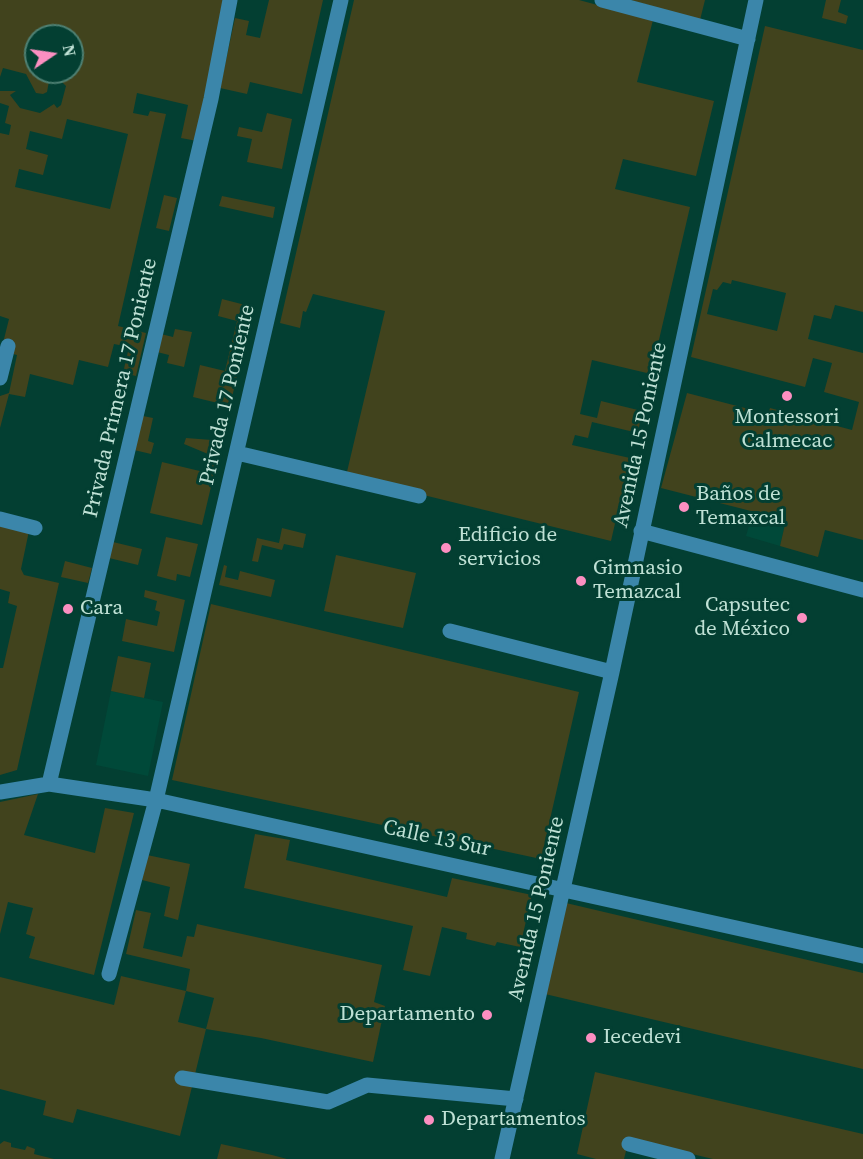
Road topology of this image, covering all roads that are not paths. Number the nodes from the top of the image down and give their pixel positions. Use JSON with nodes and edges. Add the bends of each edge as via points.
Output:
{"nodes":[{"id":1,"x":230,"y":0,"type":"edge"},
{"id":2,"x":341,"y":0,"type":"edge"},
{"id":3,"x":602,"y":0,"type":"edge"},
{"id":4,"x":756,"y":0,"type":"edge"},
{"id":5,"x":748,"y":39,"type":"junction"},
{"id":6,"x":8,"y":346,"type":"dead end"},
{"id":7,"x":0,"y":378,"type":"edge"},
{"id":8,"x":237,"y":453,"type":"junction"},
{"id":9,"x":419,"y":496,"type":"dead end"},
{"id":10,"x":0,"y":519,"type":"edge"},
{"id":11,"x":35,"y":528,"type":"dead end"},
{"id":12,"x":641,"y":531,"type":"junction"},
{"id":13,"x":863,"y":590,"type":"edge"},
{"id":14,"x":450,"y":631,"type":"dead end"},
{"id":15,"x":612,"y":672,"type":"junction"},
{"id":16,"x":49,"y":784,"type":"junction"},
{"id":17,"x":0,"y":792,"type":"edge"},
{"id":18,"x":156,"y":800,"type":"junction"},
{"id":19,"x":563,"y":888,"type":"junction"},
{"id":20,"x":863,"y":956,"type":"edge"},
{"id":21,"x":109,"y":974,"type":"dead end"},
{"id":22,"x":182,"y":1078,"type":"dead end"},
{"id":23,"x":516,"y":1099,"type":"junction"},
{"id":24,"x":629,"y":1144,"type":"dead end"},
{"id":25,"x":502,"y":1159,"type":"edge"},
{"id":26,"x":688,"y":1159,"type":"edge"}],
"edges":[{"from":1,"to":16,"type":"street","name":"Privada Primera 17 Poniente","via":[[211,99]]},
{"from":2,"to":8,"type":"street","name":"Privada 17 Poniente"},
{"from":3,"to":5,"type":"street"},
{"from":4,"to":5,"type":"street","name":"Avenida 15 Poniente"},
{"from":5,"to":12,"type":"street","name":"Avenida 15 Poniente"},
{"from":6,"to":7,"type":"street"},
{"from":8,"to":9,"type":"street"},
{"from":8,"to":18,"type":"street","name":"Privada 17 Poniente"},
{"from":10,"to":11,"type":"street"},
{"from":12,"to":13,"type":"street"},
{"from":12,"to":15,"type":"street","name":"Avenida 15 Poniente"},
{"from":14,"to":15,"type":"street"},
{"from":15,"to":19,"type":"street","name":"Avenida 15 Poniente"},
{"from":16,"to":17,"type":"street","name":"Calle 13 Sur"},
{"from":16,"to":18,"type":"street","name":"Calle 13 Sur"},
{"from":18,"to":19,"type":"street","name":"Calle 13 Sur"},
{"from":18,"to":21,"type":"street","name":"Privada 17 Poniente"},
{"from":19,"to":20,"type":"street","name":"Calle 13 Sur"},
{"from":19,"to":23,"type":"street","name":"Avenida 15 Poniente"},
{"from":22,"to":23,"type":"street","via":[[327,1102],[368,1085]]},
{"from":23,"to":25,"type":"street","name":"Avenida 15 Poniente"},
{"from":24,"to":26,"type":"street"}]}
